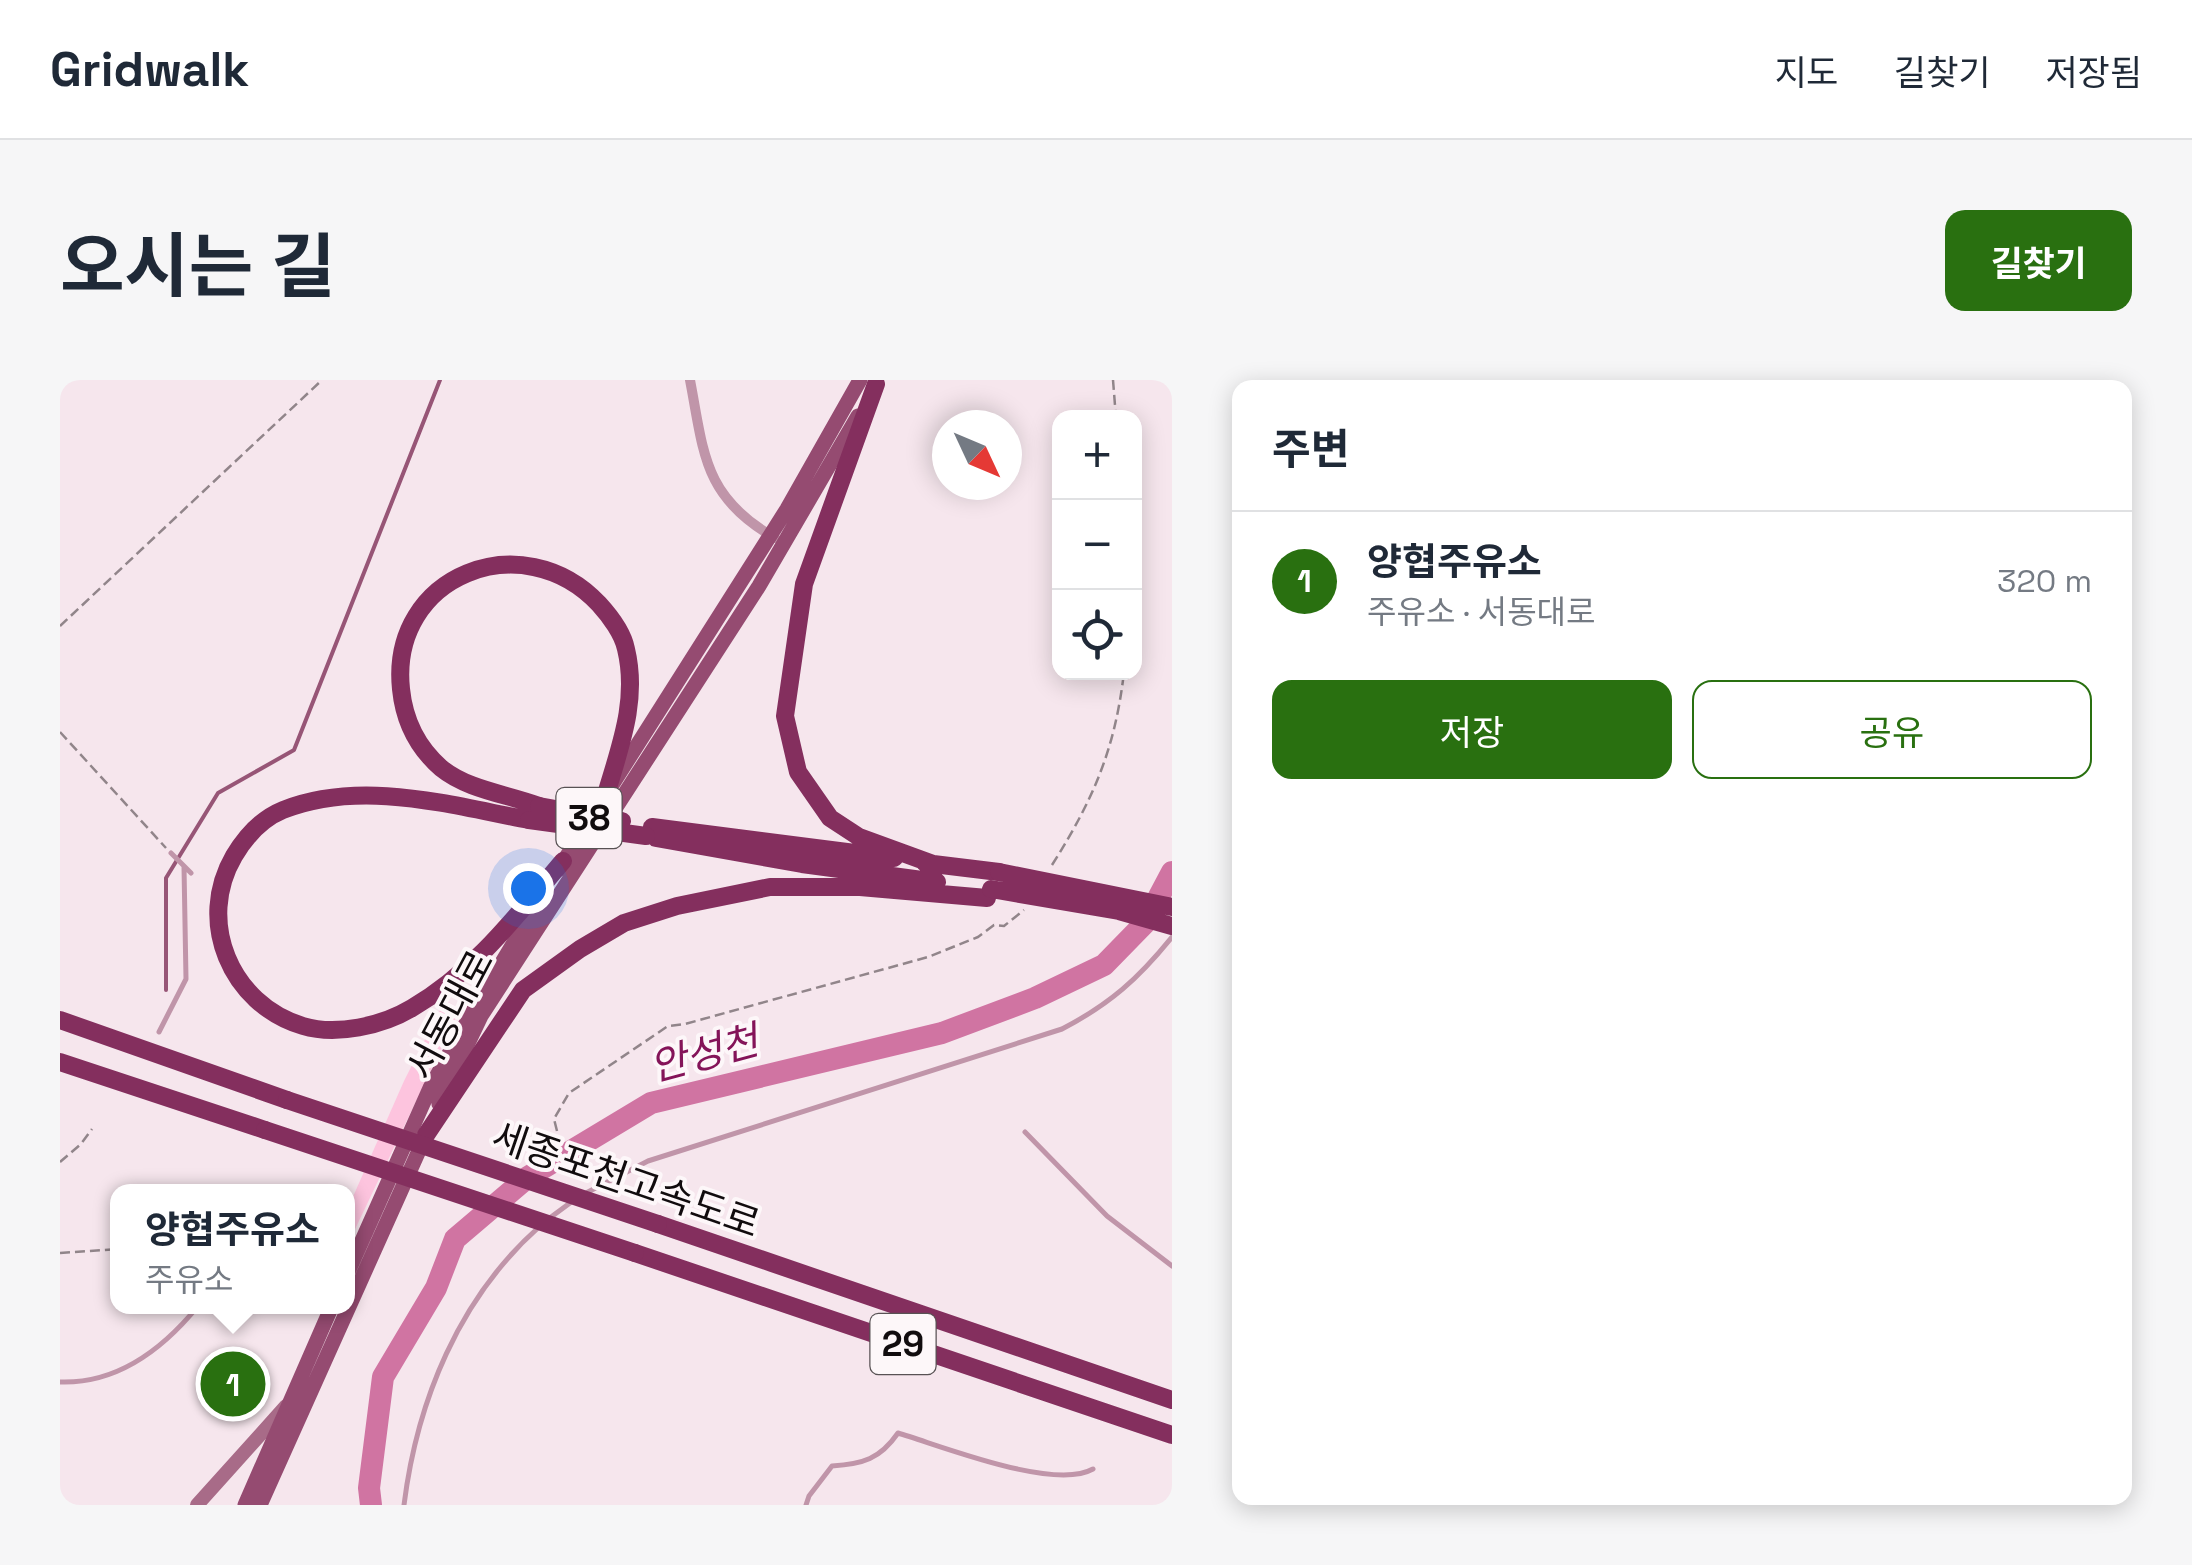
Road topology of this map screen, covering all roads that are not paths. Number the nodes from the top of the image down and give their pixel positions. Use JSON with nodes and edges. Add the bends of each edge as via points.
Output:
{"nodes":[{"id":1,"x":690,"y":380,"type":"edge"},
{"id":2,"x":871,"y":381,"type":"edge"},
{"id":3,"x":777,"y":539,"type":"junction"},
{"id":4,"x":607,"y":790,"type":"junction"},
{"id":5,"x":534,"y":813,"type":"junction"},
{"id":6,"x":649,"y":832,"type":"junction"},
{"id":7,"x":171,"y":853,"type":"road end"},
{"id":8,"x":563,"y":861,"type":"junction"},
{"id":9,"x":933,"y":864,"type":"junction"},
{"id":10,"x":182,"y":865,"type":"junction"},
{"id":11,"x":190,"y":873,"type":"dead end"},
{"id":12,"x":992,"y":887,"type":"junction"},
{"id":13,"x":1172,"y":907,"type":"edge"},
{"id":14,"x":1172,"y":926,"type":"edge"},
{"id":15,"x":1172,"y":937,"type":"edge"},
{"id":16,"x":60,"y":1020,"type":"edge"},
{"id":17,"x":159,"y":1032,"type":"dead end"},
{"id":18,"x":60,"y":1062,"type":"edge"},
{"id":19,"x":1025,"y":1132,"type":"dead end"},
{"id":20,"x":426,"y":1134,"type":"junction"},
{"id":21,"x":355,"y":1256,"type":"edge"},
{"id":22,"x":1172,"y":1266,"type":"edge"},
{"id":23,"x":355,"y":1293,"type":"edge"},
{"id":24,"x":190,"y":1314,"type":"edge"},
{"id":25,"x":328,"y":1314,"type":"edge"},
{"id":26,"x":345,"y":1314,"type":"edge"},
{"id":27,"x":60,"y":1382,"type":"edge"},
{"id":28,"x":1172,"y":1400,"type":"edge"},
{"id":29,"x":290,"y":1402,"type":"junction"},
{"id":30,"x":1172,"y":1435,"type":"edge"},
{"id":31,"x":1093,"y":1469,"type":"dead end"},
{"id":32,"x":197,"y":1505,"type":"edge"},
{"id":33,"x":245,"y":1505,"type":"edge"},
{"id":34,"x":260,"y":1505,"type":"edge"},
{"id":35,"x":404,"y":1505,"type":"edge"},
{"id":36,"x":806,"y":1505,"type":"edge"}],
"edges":[{"from":1,"to":3,"type":"street","via":[[708,470],[722,495]]},
{"from":2,"to":3,"type":"main road","name":"서동대로","number":"38"},
{"from":2,"to":9,"type":"highway","via":[[804,584],[785,716],[798,772],[830,818],[858,837]]},
{"from":3,"to":4,"type":"main road","name":"서동대로","number":"38"},
{"from":3,"to":20,"type":"main road","name":"서동대로","number":"38","via":[[481,1016]]},
{"from":4,"to":5,"type":"highway","via":[[629,719],[626,645],[584,589],[554,572],[519,563],[479,568],[446,583],[406,635],[398,668],[403,712],[441,768]]},
{"from":4,"to":8,"type":"main road","name":"서동대로","number":"38"},
{"from":5,"to":6,"type":"highway","bridge":true},
{"from":5,"to":8,"type":"highway","via":[[392,796],[322,798],[279,812],[247,834],[228,867],[215,917],[227,958],[245,991],[276,1014],[305,1027],[357,1029],[411,1010],[480,958]]},
{"from":6,"to":9,"type":"highway"},
{"from":6,"to":12,"type":"highway","via":[[802,864]]},
{"from":7,"to":10,"type":"lane"},
{"from":8,"to":21,"type":"main road","name":"서동대로","number":"38","via":[[430,1088]]},
{"from":9,"to":12,"type":"highway"},
{"from":10,"to":11,"type":"lane"},
{"from":10,"to":17,"type":"lane","via":[[186,979]]},
{"from":12,"to":13,"type":"highway","bridge":true},
{"from":12,"to":14,"type":"highway","bridge":true},
{"from":12,"to":20,"type":"highway","via":[[770,887],[624,923],[522,990]]},
{"from":15,"to":35,"type":"lane","via":[[1106,1006],[1062,1029],[648,1162],[552,1215],[508,1258],[460,1323],[429,1399]]},
{"from":16,"to":28,"type":"highway","name":"세종포천고속도로","number":"29","bridge":true},
{"from":18,"to":30,"type":"highway","name":"세종포천고속도로","number":"29","bridge":true},
{"from":19,"to":22,"type":"lane","via":[[1106,1216]]},
{"from":20,"to":23,"type":"main road","name":"서동대로","number":"38"},
{"from":24,"to":27,"type":"lane","via":[[148,1358],[114,1373]]},
{"from":25,"to":29,"type":"main road"},
{"from":26,"to":34,"type":"main road","name":"서동대로","number":"38"},
{"from":29,"to":32,"type":"street"},
{"from":29,"to":33,"type":"main road"},
{"from":31,"to":36,"type":"lane","via":[[1069,1477],[1043,1475],[898,1433],[864,1464],[832,1466]]}]}
